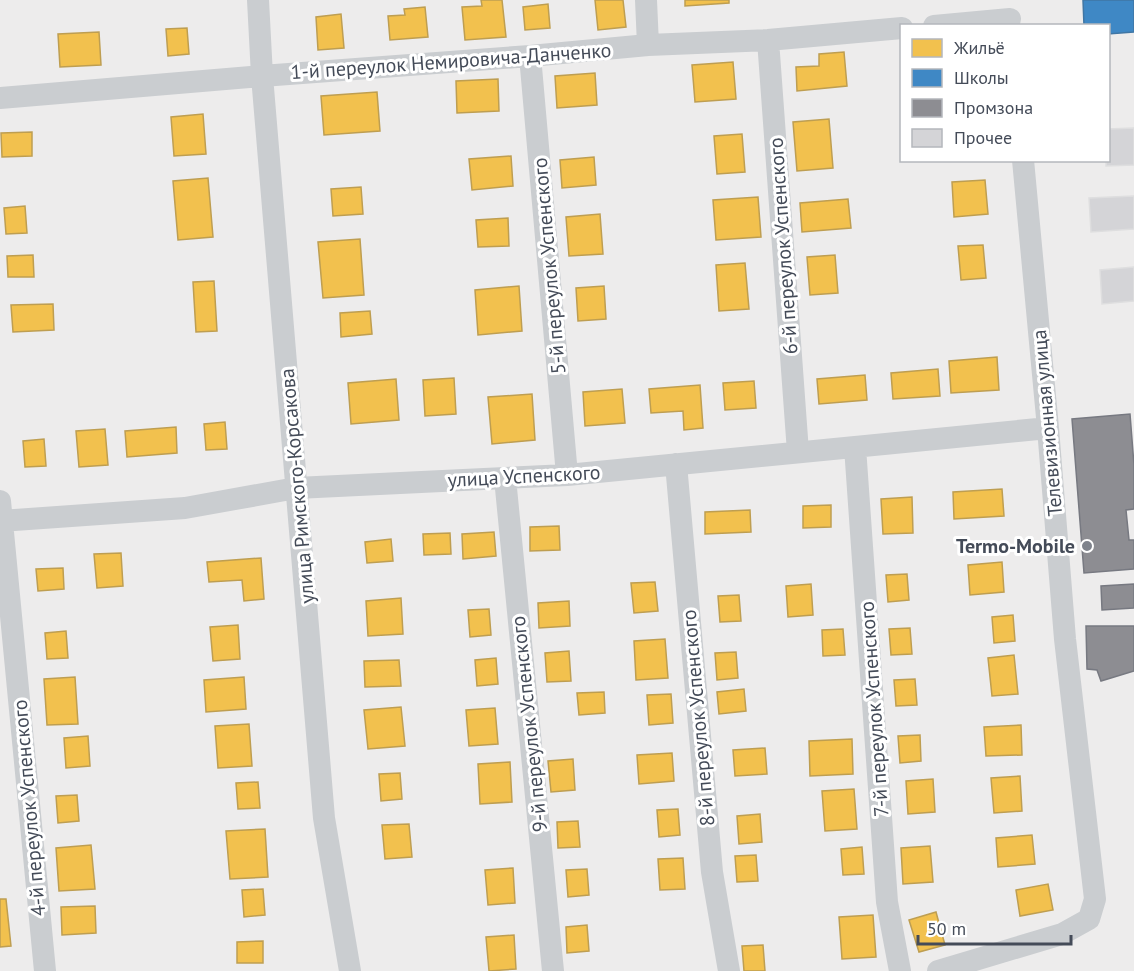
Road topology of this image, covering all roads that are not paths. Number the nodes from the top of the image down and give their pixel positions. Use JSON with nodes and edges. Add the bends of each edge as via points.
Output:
{"nodes":[{"id":1,"x":258,"y":0,"type":"edge"},
{"id":2,"x":646,"y":0,"type":"edge"},
{"id":3,"x":1011,"y":15,"type":"edge"},
{"id":4,"x":948,"y":24,"type":"edge"},
{"id":5,"x":900,"y":28,"type":"edge"},
{"id":6,"x":768,"y":40,"type":"junction"},
{"id":7,"x":648,"y":45,"type":"junction"},
{"id":8,"x":530,"y":56,"type":"junction"},
{"id":9,"x":261,"y":76,"type":"junction"},
{"id":10,"x":0,"y":98,"type":"edge"},
{"id":11,"x":1023,"y":162,"type":"edge"},
{"id":12,"x":1048,"y":428,"type":"junction"},
{"id":13,"x":855,"y":447,"type":"junction"},
{"id":14,"x":798,"y":452,"type":"junction"},
{"id":15,"x":676,"y":464,"type":"junction"},
{"id":16,"x":567,"y":475,"type":"junction"},
{"id":17,"x":505,"y":478,"type":"junction"},
{"id":18,"x":296,"y":488,"type":"junction"},
{"id":19,"x":1,"y":515,"type":"edge"},
{"id":20,"x":45,"y":971,"type":"edge"},
{"id":21,"x":350,"y":971,"type":"edge"},
{"id":22,"x":553,"y":971,"type":"edge"},
{"id":23,"x":729,"y":971,"type":"edge"},
{"id":24,"x":900,"y":971,"type":"edge"},
{"id":25,"x":938,"y":971,"type":"edge"}],
"edges":[{"from":1,"to":9,"type":"street","name":"улица Римского-Корсакова"},
{"from":2,"to":7,"type":"street"},
{"from":3,"to":4,"type":"street"},
{"from":5,"to":6,"type":"street","name":"1-й переулок Немировича-Данченко"},
{"from":6,"to":7,"type":"street","name":"1-й переулок Немировича-Данченко"},
{"from":6,"to":14,"type":"street","name":"6-й переулок Успенского"},
{"from":7,"to":8,"type":"street","name":"1-й переулок Немировича-Данченко"},
{"from":8,"to":9,"type":"street","name":"1-й переулок Немировича-Данченко"},
{"from":8,"to":16,"type":"street","name":"5-й переулок Успенского"},
{"from":9,"to":10,"type":"street","name":"1-й переулок Немировича-Данченко"},
{"from":9,"to":18,"type":"street","name":"улица Римского-Корсакова"},
{"from":11,"to":12,"type":"street","name":"Телевизионная улица"},
{"from":12,"to":13,"type":"street","name":"улица Успенского"},
{"from":12,"to":25,"type":"street","name":"Телевизионная улица","via":[[1065,639],[1095,899],[1089,919],[1062,934]]},
{"from":13,"to":14,"type":"street","name":"улица Успенского"},
{"from":13,"to":24,"type":"street","name":"7-й переулок Успенского","via":[[887,902]]},
{"from":14,"to":15,"type":"street","name":"улица Успенского"},
{"from":15,"to":16,"type":"street","name":"улица Успенского"},
{"from":15,"to":23,"type":"street","name":"8-й переулок Успенского","via":[[712,872]]},
{"from":16,"to":17,"type":"street","name":"улица Успенского"},
{"from":17,"to":18,"type":"street","name":"улица Успенского"},
{"from":17,"to":22,"type":"street","name":"9-й переулок Успенского"},
{"from":18,"to":19,"type":"street","name":"улица Успенского","via":[[185,508]]},
{"from":18,"to":21,"type":"street","name":"улица Римского-Корсакова","via":[[324,818]]},
{"from":19,"to":20,"type":"street","name":"4-й переулок Успенского"}]}
